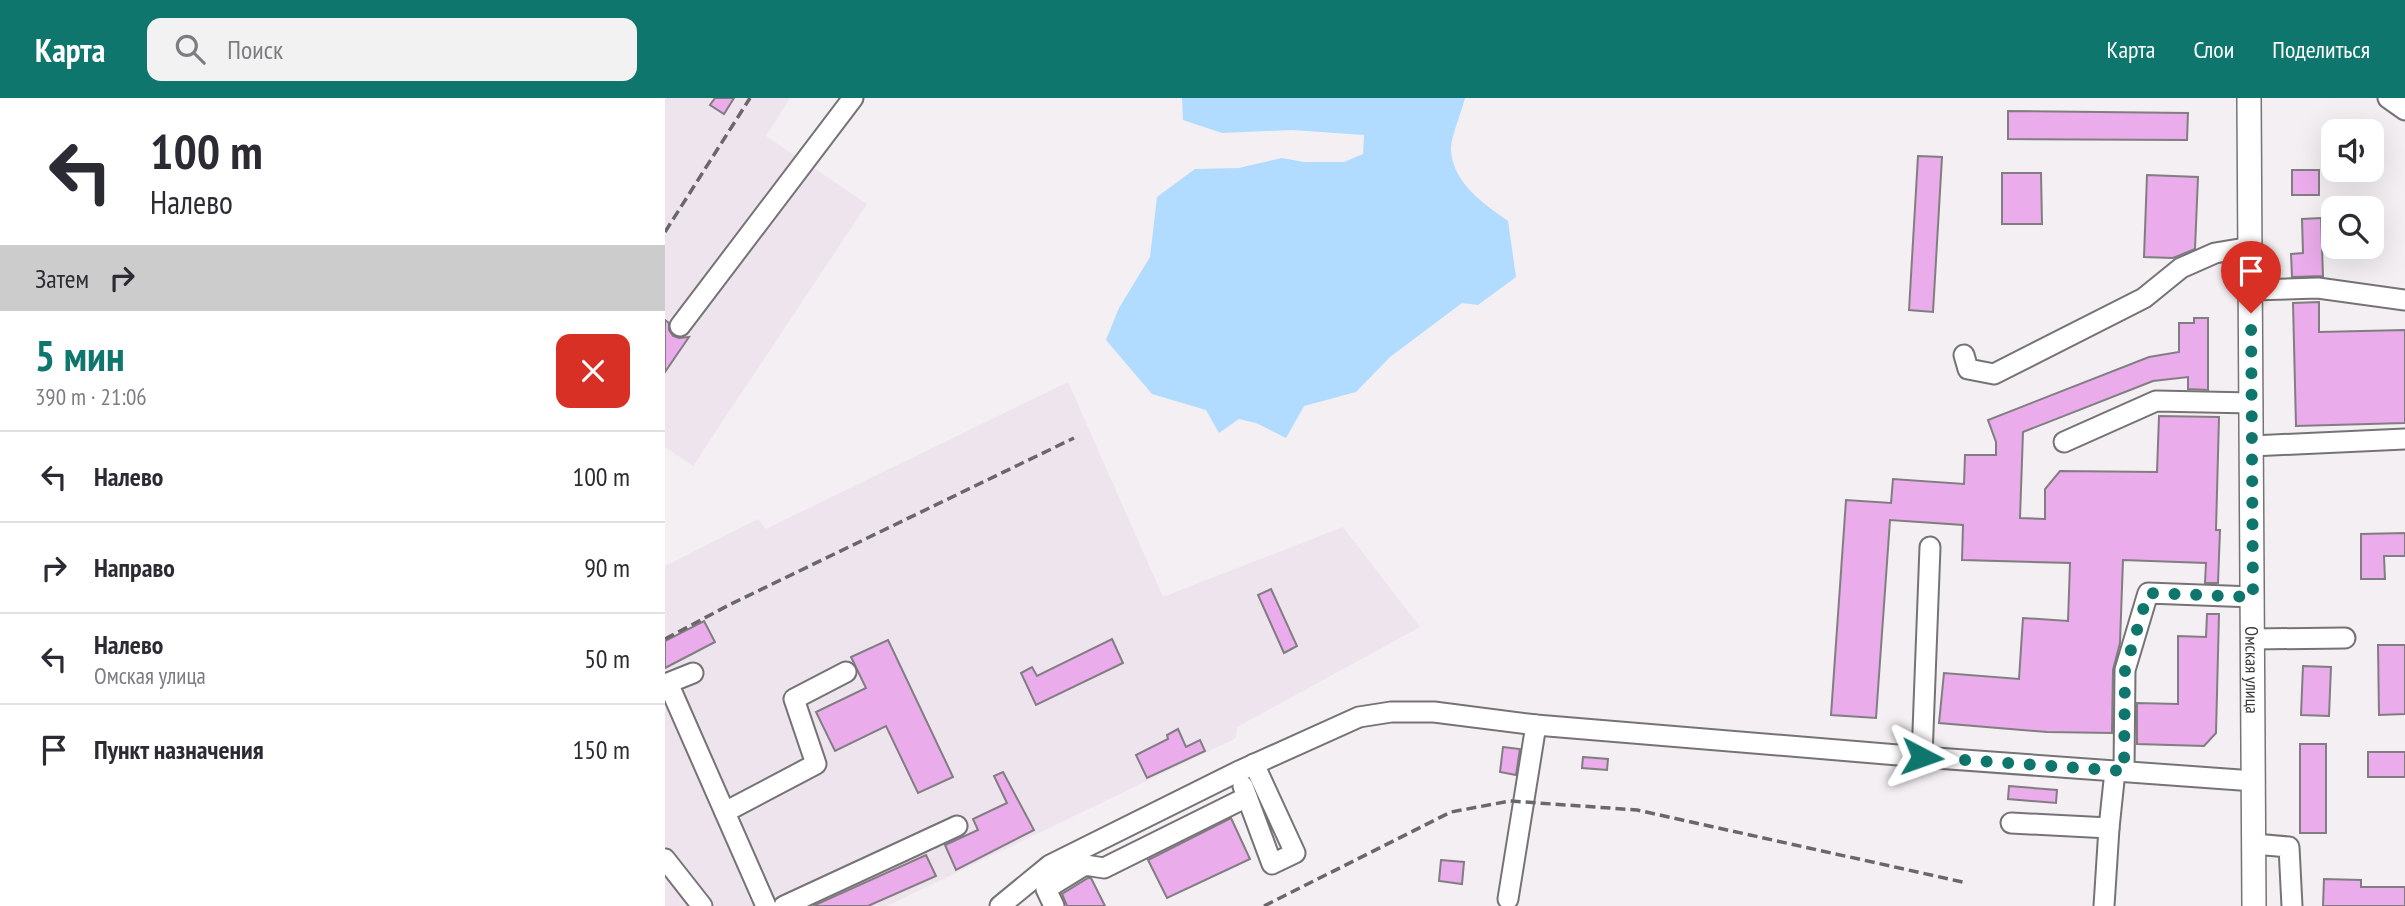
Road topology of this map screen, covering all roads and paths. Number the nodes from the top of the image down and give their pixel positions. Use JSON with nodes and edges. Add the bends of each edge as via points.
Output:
{"nodes":[{"id":1,"x":853,"y":98,"type":"edge"},
{"id":2,"x":2249,"y":98,"type":"edge"},
{"id":3,"x":2389,"y":98,"type":"edge"},
{"id":4,"x":2405,"y":110,"type":"edge"},
{"id":5,"x":2251,"y":247,"type":"junction"},
{"id":6,"x":2251,"y":290,"type":"junction"},
{"id":7,"x":2405,"y":300,"type":"edge"},
{"id":8,"x":680,"y":326,"type":"dead end"},
{"id":9,"x":1963,"y":355,"type":"dead end"},
{"id":10,"x":2252,"y":404,"type":"junction"},
{"id":11,"x":2405,"y":439,"type":"edge"},
{"id":12,"x":2064,"y":442,"type":"dead end"},
{"id":13,"x":2252,"y":446,"type":"junction"},
{"id":14,"x":1930,"y":547,"type":"dead end"},
{"id":15,"x":2253,"y":597,"type":"junction"},
{"id":16,"x":2253,"y":639,"type":"junction"},
{"id":17,"x":2345,"y":639,"type":"dead end"},
{"id":18,"x":693,"y":673,"type":"dead end"},
{"id":19,"x":846,"y":673,"type":"dead end"},
{"id":20,"x":1536,"y":725,"type":"junction"},
{"id":21,"x":1922,"y":757,"type":"junction"},
{"id":22,"x":1246,"y":768,"type":"junction"},
{"id":23,"x":2119,"y":771,"type":"junction"},
{"id":24,"x":2253,"y":781,"type":"junction"},
{"id":25,"x":1247,"y":797,"type":"junction"},
{"id":26,"x":725,"y":812,"type":"junction"},
{"id":27,"x":2011,"y":823,"type":"dead end"},
{"id":28,"x":957,"y":825,"type":"dead end"},
{"id":29,"x":2109,"y":828,"type":"junction"},
{"id":30,"x":2254,"y":844,"type":"junction"},
{"id":31,"x":665,"y":859,"type":"edge"},
{"id":32,"x":1508,"y":899,"type":"dead end"},
{"id":33,"x":702,"y":906,"type":"edge"},
{"id":34,"x":766,"y":906,"type":"edge"},
{"id":35,"x":784,"y":906,"type":"edge"},
{"id":36,"x":1000,"y":906,"type":"edge"},
{"id":37,"x":1053,"y":906,"type":"edge"},
{"id":38,"x":2104,"y":906,"type":"edge"},
{"id":39,"x":2254,"y":906,"type":"edge"},
{"id":40,"x":2292,"y":906,"type":"edge"}],
"edges":[{"from":1,"to":8,"type":"lane"},
{"from":2,"to":5,"type":"main road","name":"Омская улица"},
{"from":3,"to":4,"type":"lane"},
{"from":5,"to":6,"type":"main road","name":"Омская улица"},
{"from":5,"to":9,"type":"lane","via":[[2215,254],[2181,268],[2144,298],[1994,374],[1968,369]]},
{"from":6,"to":7,"type":"lane","via":[[2318,288]]},
{"from":6,"to":10,"type":"main road","name":"Омская улица"},
{"from":10,"to":12,"type":"lane","via":[[2155,401]]},
{"from":10,"to":13,"type":"main road","name":"Омская улица"},
{"from":11,"to":13,"type":"lane"},
{"from":13,"to":15,"type":"main road","name":"Омская улица"},
{"from":14,"to":21,"type":"lane"},
{"from":15,"to":16,"type":"main road","name":"Омская улица"},
{"from":15,"to":23,"type":"lane","via":[[2148,593],[2125,670]]},
{"from":16,"to":17,"type":"lane"},
{"from":16,"to":24,"type":"main road","name":"Омская улица"},
{"from":18,"to":26,"type":"lane","via":[[668,683]]},
{"from":19,"to":26,"type":"lane","via":[[794,699],[816,764]]},
{"from":20,"to":21,"type":"lane"},
{"from":20,"to":22,"type":"lane","via":[[1434,712],[1391,712],[1359,717]]},
{"from":20,"to":32,"type":"lane"},
{"from":21,"to":23,"type":"lane"},
{"from":22,"to":25,"type":"lane"},
{"from":22,"to":25,"type":"lane","via":[[1295,853],[1272,864]]},
{"from":22,"to":36,"type":"lane","via":[[1050,865]]},
{"from":23,"to":24,"type":"lane"},
{"from":23,"to":29,"type":"lane"},
{"from":24,"to":30,"type":"main road","name":"Омская улица"},
{"from":25,"to":37,"type":"lane","via":[[1104,868],[1085,865],[1046,889]]},
{"from":26,"to":34,"type":"lane"},
{"from":27,"to":29,"type":"lane"},
{"from":28,"to":35,"type":"lane"},
{"from":29,"to":38,"type":"lane"},
{"from":30,"to":39,"type":"main road","name":"Омская улица"},
{"from":30,"to":40,"type":"lane","via":[[2289,847]]},
{"from":31,"to":33,"type":"lane"}]}
